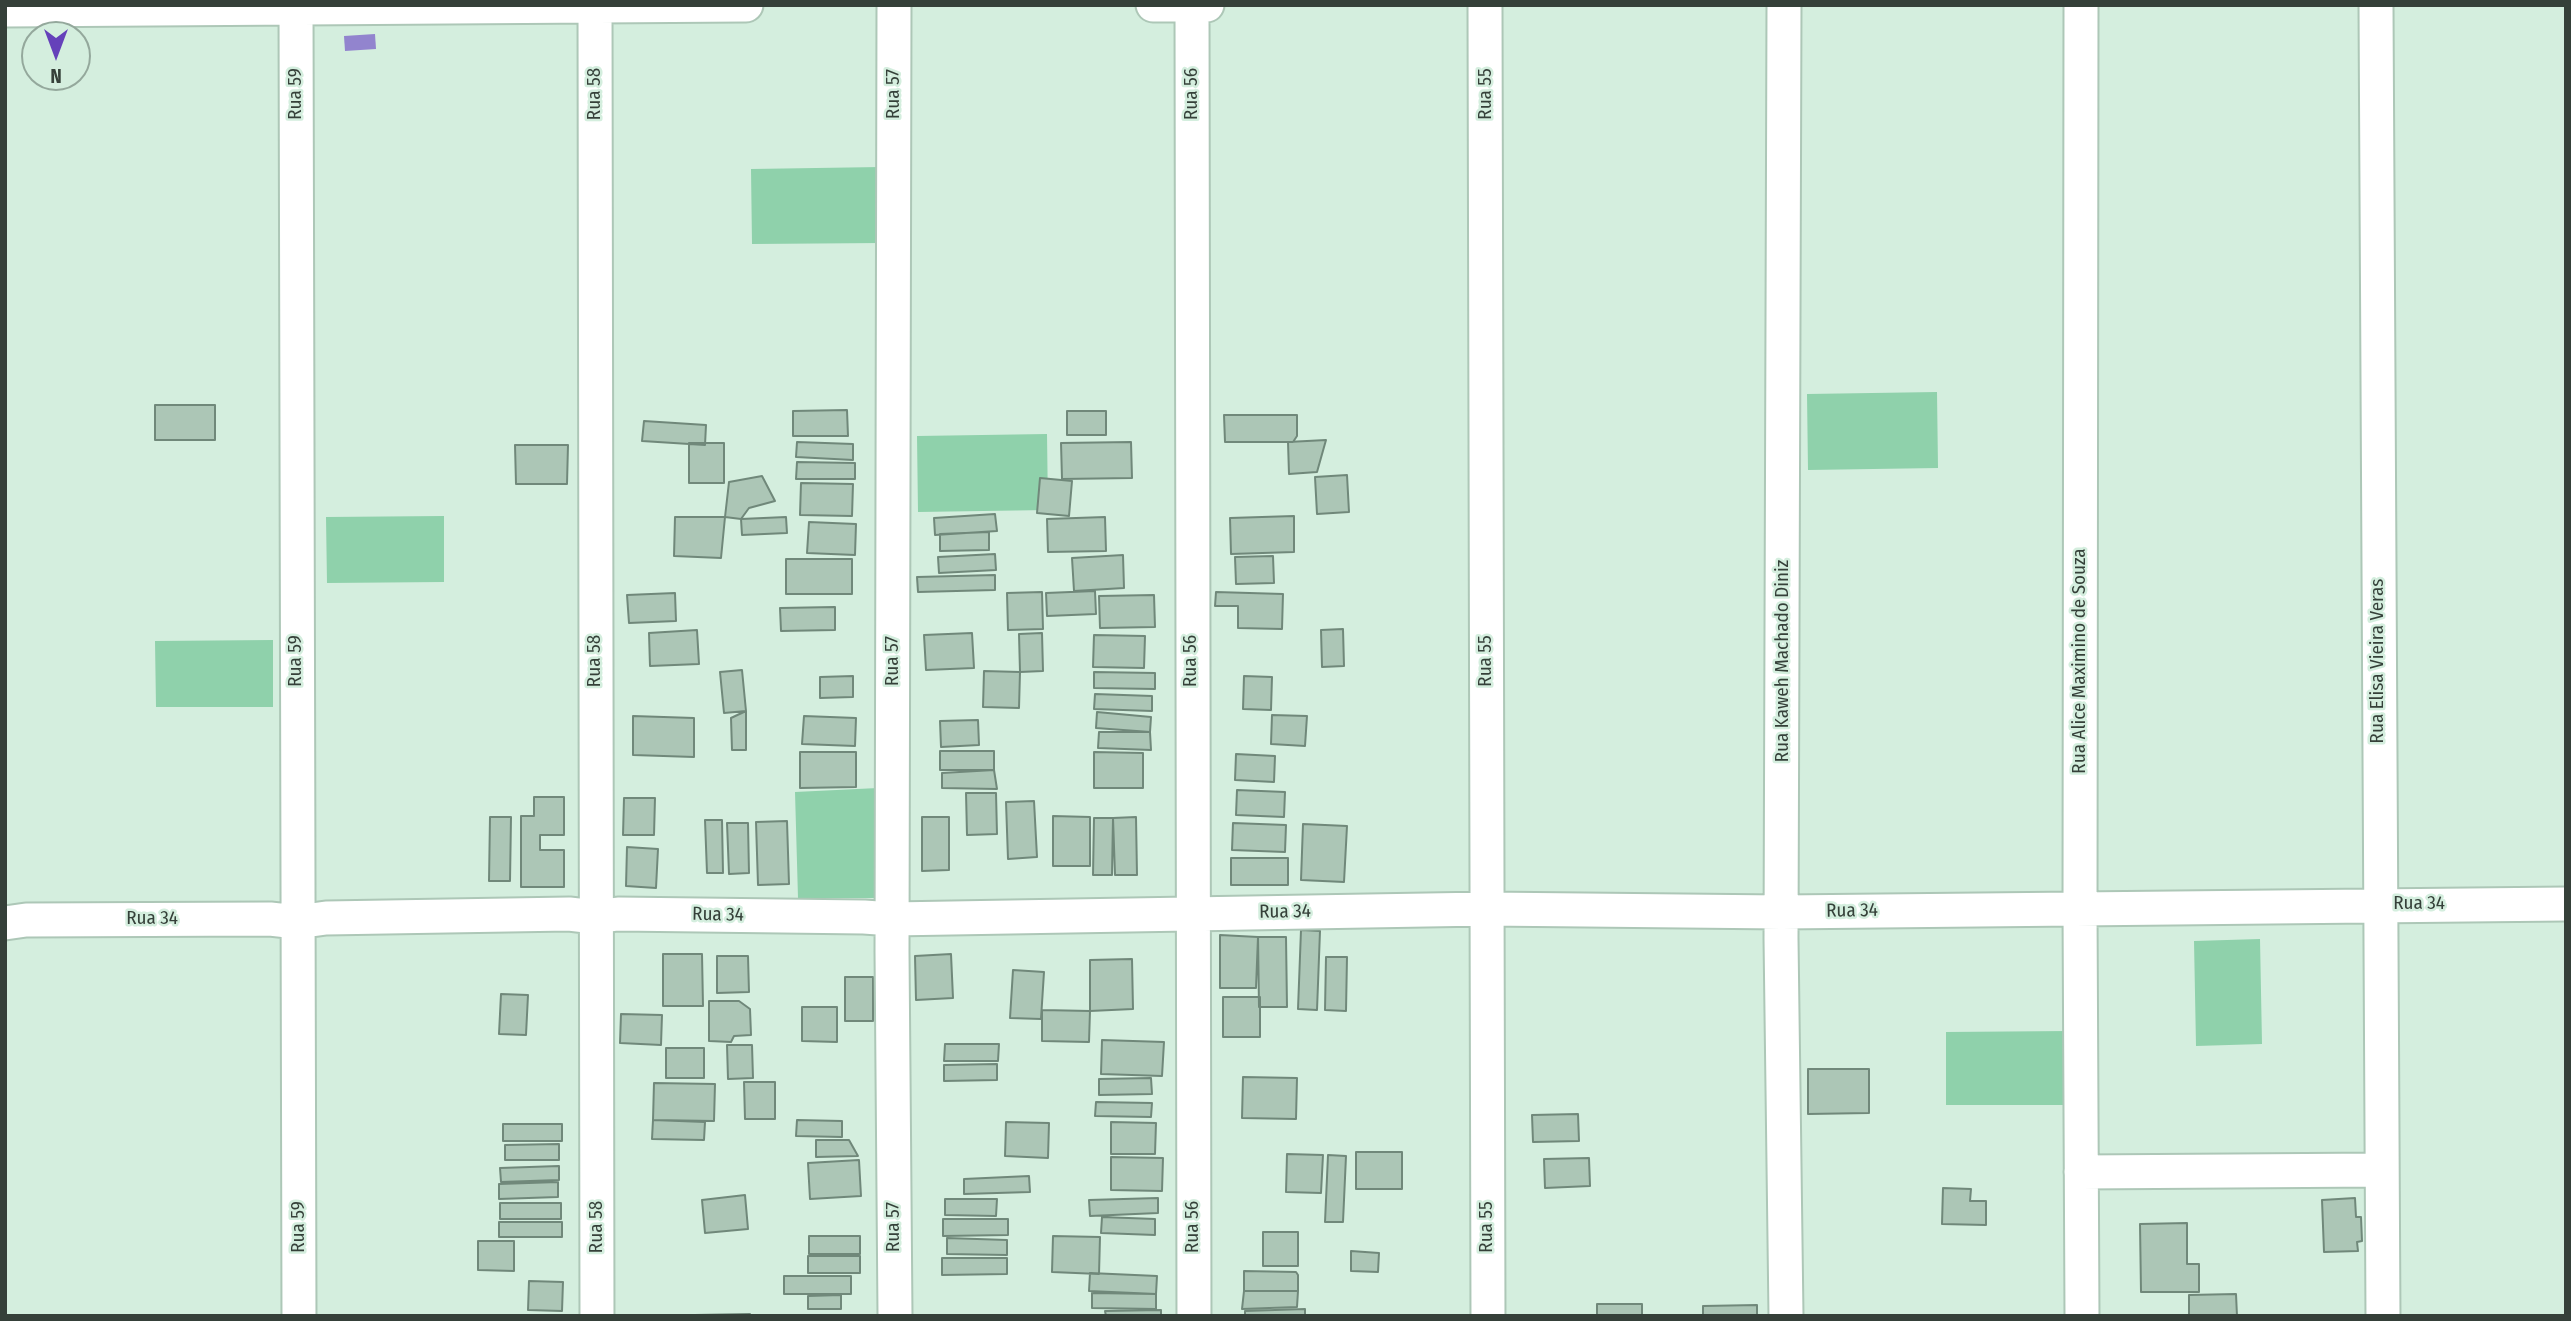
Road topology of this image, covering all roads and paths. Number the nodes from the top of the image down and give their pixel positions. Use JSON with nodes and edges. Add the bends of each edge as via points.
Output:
{"nodes":[{"id":1,"x":746,"y":5,"type":"edge"},
{"id":2,"x":894,"y":5,"type":"edge"},
{"id":3,"x":1153,"y":5,"type":"edge"},
{"id":4,"x":1192,"y":5,"type":"edge"},
{"id":5,"x":1207,"y":5,"type":"edge"},
{"id":6,"x":1485,"y":5,"type":"edge"},
{"id":7,"x":1784,"y":5,"type":"edge"},
{"id":8,"x":2081,"y":5,"type":"edge"},
{"id":9,"x":2376,"y":5,"type":"edge"},
{"id":10,"x":595,"y":6,"type":"edge"},
{"id":11,"x":296,"y":8,"type":"edge"},
{"id":12,"x":5,"y":10,"type":"edge"},
{"id":13,"x":2379,"y":904,"type":"junction"},
{"id":14,"x":2566,"y":904,"type":"edge"},
{"id":15,"x":2080,"y":908,"type":"junction"},
{"id":16,"x":1486,"y":909,"type":"junction"},
{"id":17,"x":1782,"y":912,"type":"junction"},
{"id":18,"x":1191,"y":915,"type":"junction"},
{"id":19,"x":595,"y":917,"type":"junction"},
{"id":20,"x":892,"y":919,"type":"junction"},
{"id":21,"x":297,"y":922,"type":"junction"},
{"id":22,"x":5,"y":923,"type":"edge"},
{"id":23,"x":2380,"y":1170,"type":"junction"},
{"id":24,"x":2081,"y":1172,"type":"junction"},
{"id":25,"x":299,"y":1316,"type":"edge"},
{"id":26,"x":597,"y":1316,"type":"edge"},
{"id":27,"x":895,"y":1316,"type":"edge"},
{"id":28,"x":1194,"y":1316,"type":"edge"},
{"id":29,"x":1488,"y":1316,"type":"edge"},
{"id":30,"x":1786,"y":1316,"type":"edge"},
{"id":31,"x":2082,"y":1316,"type":"edge"},
{"id":32,"x":2383,"y":1316,"type":"edge"}],
"edges":[{"from":1,"to":10,"type":"street"},
{"from":2,"to":20,"type":"street","name":"Rua 57"},
{"from":3,"to":4,"type":"street"},
{"from":4,"to":5,"type":"street"},
{"from":4,"to":18,"type":"street","name":"Rua 56"},
{"from":6,"to":16,"type":"street","name":"Rua 55"},
{"from":7,"to":17,"type":"street","name":"Rua Kaweh Machado Diniz"},
{"from":8,"to":15,"type":"street","name":"Rua Alice Maximino de Souza"},
{"from":9,"to":13,"type":"street","name":"Rua Elisa Vieira Veras"},
{"from":10,"to":11,"type":"street"},
{"from":10,"to":19,"type":"street","name":"Rua 58"},
{"from":11,"to":12,"type":"street"},
{"from":11,"to":21,"type":"street","name":"Rua 59"},
{"from":13,"to":14,"type":"street","name":"Rua 34"},
{"from":13,"to":15,"type":"street","name":"Rua 34"},
{"from":13,"to":23,"type":"street","name":"Rua Elisa Vieira Veras"},
{"from":15,"to":17,"type":"street","name":"Rua 34"},
{"from":15,"to":24,"type":"street","name":"Rua Alice Maximino de Souza"},
{"from":16,"to":17,"type":"street","name":"Rua 34"},
{"from":16,"to":18,"type":"street","name":"Rua 34"},
{"from":16,"to":29,"type":"street","name":"Rua 55"},
{"from":17,"to":30,"type":"street","name":"Rua Kaweh Machado Diniz"},
{"from":18,"to":20,"type":"street","name":"Rua 34"},
{"from":18,"to":28,"type":"street","name":"Rua 56"},
{"from":19,"to":20,"type":"street","name":"Rua 34"},
{"from":19,"to":21,"type":"street","name":"Rua 34","via":[[326,918]]},
{"from":19,"to":26,"type":"street","name":"Rua 58"},
{"from":20,"to":27,"type":"street","name":"Rua 57"},
{"from":21,"to":22,"type":"street","name":"Rua 34"},
{"from":21,"to":25,"type":"street","name":"Rua 59"},
{"from":23,"to":24,"type":"street"},
{"from":23,"to":32,"type":"street","name":"Rua Elisa Vieira Veras"},
{"from":24,"to":31,"type":"street","name":"Rua Alice Maximino de Souza"}]}
